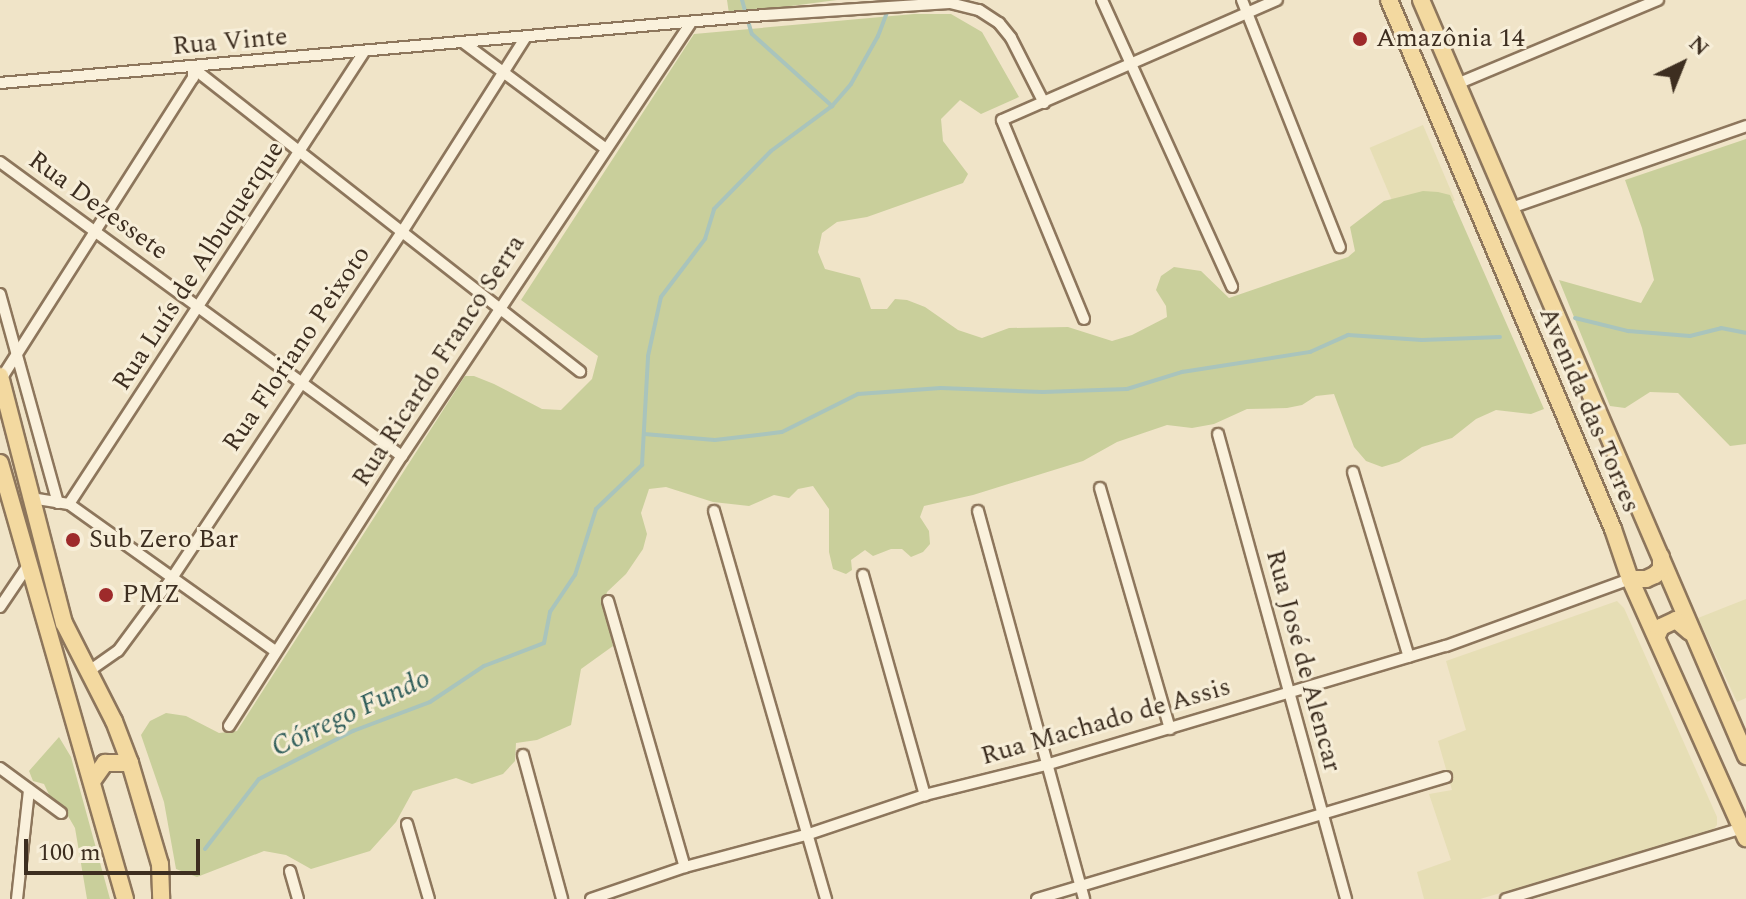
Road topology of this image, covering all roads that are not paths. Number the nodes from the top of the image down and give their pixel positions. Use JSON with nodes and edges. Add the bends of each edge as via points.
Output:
{"nodes":[{"id":1,"x":1102,"y":0,"type":"edge"},
{"id":2,"x":1242,"y":0,"type":"edge"},
{"id":3,"x":1277,"y":0,"type":"edge"},
{"id":4,"x":1389,"y":0,"type":"edge"},
{"id":5,"x":1421,"y":0,"type":"edge"},
{"id":6,"x":1658,"y":0,"type":"edge"},
{"id":7,"x":880,"y":5,"type":"edge"},
{"id":8,"x":1247,"y":12,"type":"junction"},
{"id":9,"x":690,"y":24,"type":"junction"},
{"id":10,"x":525,"y":38,"type":"junction"},
{"id":11,"x":464,"y":43,"type":"junction"},
{"id":12,"x":364,"y":52,"type":"junction"},
{"id":13,"x":1130,"y":64,"type":"junction"},
{"id":14,"x":193,"y":68,"type":"junction"},
{"id":15,"x":503,"y":72,"type":"junction"},
{"id":16,"x":0,"y":83,"type":"edge"},
{"id":17,"x":1457,"y":84,"type":"junction"},
{"id":18,"x":1044,"y":103,"type":"junction"},
{"id":19,"x":1746,"y":126,"type":"edge"},
{"id":20,"x":605,"y":148,"type":"junction"},
{"id":21,"x":300,"y":151,"type":"junction"},
{"id":22,"x":0,"y":162,"type":"edge"},
{"id":23,"x":1511,"y":208,"type":"junction"},
{"id":24,"x":96,"y":232,"type":"junction"},
{"id":25,"x":402,"y":232,"type":"junction"},
{"id":26,"x":1340,"y":247,"type":"dead end"},
{"id":27,"x":1232,"y":287,"type":"dead end"},
{"id":28,"x":0,"y":294,"type":"edge"},
{"id":29,"x":501,"y":308,"type":"junction"},
{"id":30,"x":200,"y":309,"type":"junction"},
{"id":31,"x":1084,"y":319,"type":"dead end"},
{"id":32,"x":18,"y":351,"type":"junction"},
{"id":33,"x":580,"y":371,"type":"dead end"},
{"id":34,"x":0,"y":378,"type":"edge"},
{"id":35,"x":300,"y":382,"type":"junction"},
{"id":36,"x":1218,"y":434,"type":"dead end"},
{"id":37,"x":402,"y":456,"type":"junction"},
{"id":38,"x":0,"y":463,"type":"edge"},
{"id":39,"x":1353,"y":472,"type":"dead end"},
{"id":40,"x":1100,"y":488,"type":"dead end"},
{"id":41,"x":31,"y":498,"type":"junction"},
{"id":42,"x":63,"y":504,"type":"junction"},
{"id":43,"x":714,"y":511,"type":"dead end"},
{"id":44,"x":978,"y":511,"type":"dead end"},
{"id":45,"x":1661,"y":557,"type":"junction"},
{"id":46,"x":30,"y":563,"type":"junction"},
{"id":47,"x":863,"y":575,"type":"dead end"},
{"id":48,"x":172,"y":578,"type":"junction"},
{"id":49,"x":1630,"y":579,"type":"junction"},
{"id":50,"x":608,"y":601,"type":"dead end"},
{"id":51,"x":0,"y":607,"type":"edge"},
{"id":52,"x":1657,"y":636,"type":"junction"},
{"id":53,"x":275,"y":651,"type":"junction"},
{"id":54,"x":1409,"y":657,"type":"junction"},
{"id":55,"x":1704,"y":658,"type":"junction"},
{"id":56,"x":89,"y":671,"type":"junction"},
{"id":57,"x":1290,"y":692,"type":"junction"},
{"id":58,"x":229,"y":726,"type":"dead end"},
{"id":59,"x":1170,"y":729,"type":"junction"},
{"id":60,"x":523,"y":755,"type":"dead end"},
{"id":61,"x":1746,"y":756,"type":"edge"},
{"id":62,"x":130,"y":763,"type":"junction"},
{"id":63,"x":1049,"y":764,"type":"junction"},
{"id":64,"x":0,"y":768,"type":"edge"},
{"id":65,"x":1446,"y":777,"type":"dead end"},
{"id":66,"x":93,"y":780,"type":"junction"},
{"id":67,"x":29,"y":790,"type":"junction"},
{"id":68,"x":925,"y":795,"type":"junction"},
{"id":69,"x":61,"y":813,"type":"dead end"},
{"id":70,"x":1322,"y":814,"type":"junction"},
{"id":71,"x":407,"y":824,"type":"dead end"},
{"id":72,"x":1744,"y":833,"type":"edge"},
{"id":73,"x":809,"y":834,"type":"junction"},
{"id":74,"x":685,"y":867,"type":"junction"},
{"id":75,"x":290,"y":871,"type":"dead end"},
{"id":76,"x":1081,"y":885,"type":"junction"},
{"id":77,"x":17,"y":899,"type":"edge"},
{"id":78,"x":125,"y":899,"type":"edge"},
{"id":79,"x":161,"y":899,"type":"edge"},
{"id":80,"x":298,"y":899,"type":"edge"},
{"id":81,"x":429,"y":899,"type":"edge"},
{"id":82,"x":562,"y":899,"type":"edge"},
{"id":83,"x":591,"y":899,"type":"edge"},
{"id":84,"x":826,"y":899,"type":"edge"},
{"id":85,"x":1037,"y":899,"type":"edge"},
{"id":86,"x":1084,"y":899,"type":"edge"},
{"id":87,"x":1346,"y":899,"type":"edge"},
{"id":88,"x":1506,"y":899,"type":"edge"}],
"edges":[{"from":1,"to":13,"type":"street"},
{"from":2,"to":8,"type":"street"},
{"from":3,"to":8,"type":"street"},
{"from":4,"to":49,"type":"main road","name":"Avenida das Torres"},
{"from":5,"to":17,"type":"main road","name":"Avenida das Torres"},
{"from":6,"to":17,"type":"street"},
{"from":7,"to":9,"type":"street","name":"Rua Vinte"},
{"from":7,"to":18,"type":"street","name":"Rua Vinte","via":[[965,5],[999,23]]},
{"from":8,"to":13,"type":"street"},
{"from":8,"to":26,"type":"street"},
{"from":9,"to":10,"type":"street","name":"Rua Vinte"},
{"from":9,"to":20,"type":"street","name":"Rua Ricardo Franco Serra"},
{"from":10,"to":11,"type":"street","name":"Rua Vinte"},
{"from":10,"to":15,"type":"street","name":"Rua Floriano Peixoto"},
{"from":11,"to":12,"type":"street","name":"Rua Vinte"},
{"from":11,"to":15,"type":"street"},
{"from":12,"to":14,"type":"street","name":"Rua Vinte"},
{"from":12,"to":21,"type":"street","name":"Rua Luís de Albuquerque"},
{"from":13,"to":18,"type":"street"},
{"from":13,"to":27,"type":"street"},
{"from":14,"to":16,"type":"street","name":"Rua Vinte"},
{"from":14,"to":21,"type":"street"},
{"from":14,"to":24,"type":"street","via":[[193,78]]},
{"from":15,"to":20,"type":"street"},
{"from":15,"to":25,"type":"street","name":"Rua Floriano Peixoto"},
{"from":17,"to":23,"type":"main road","name":"Avenida das Torres"},
{"from":18,"to":31,"type":"street","via":[[1002,120]]},
{"from":19,"to":23,"type":"street"},
{"from":20,"to":29,"type":"street","name":"Rua Ricardo Franco Serra"},
{"from":21,"to":25,"type":"street"},
{"from":21,"to":30,"type":"street","name":"Rua Luís de Albuquerque"},
{"from":22,"to":24,"type":"street","name":"Rua Dezessete"},
{"from":23,"to":45,"type":"main road","name":"Avenida das Torres"},
{"from":24,"to":30,"type":"street","name":"Rua Dezessete"},
{"from":24,"to":32,"type":"street"},
{"from":25,"to":29,"type":"street"},
{"from":25,"to":35,"type":"street","name":"Rua Floriano Peixoto"},
{"from":28,"to":32,"type":"street"},
{"from":29,"to":33,"type":"street"},
{"from":29,"to":37,"type":"street","name":"Rua Ricardo Franco Serra"},
{"from":30,"to":35,"type":"street","name":"Rua Dezessete"},
{"from":30,"to":42,"type":"street","name":"Rua Luís de Albuquerque"},
{"from":32,"to":34,"type":"street"},
{"from":32,"to":42,"type":"street"},
{"from":34,"to":41,"type":"main road"},
{"from":35,"to":37,"type":"street","name":"Rua Dezessete"},
{"from":35,"to":48,"type":"street","name":"Rua Floriano Peixoto"},
{"from":36,"to":57,"type":"street","name":"Rua José de Alencar"},
{"from":37,"to":53,"type":"street","name":"Rua Ricardo Franco Serra"},
{"from":38,"to":46,"type":"main road"},
{"from":39,"to":54,"type":"street"},
{"from":40,"to":59,"type":"street"},
{"from":41,"to":42,"type":"street"},
{"from":41,"to":56,"type":"main road","via":[[64,623]]},
{"from":42,"to":48,"type":"street"},
{"from":43,"to":73,"type":"street"},
{"from":44,"to":63,"type":"street"},
{"from":45,"to":49,"type":"main road","via":[[1655,575]]},
{"from":45,"to":55,"type":"main road","name":"Avenida das Torres"},
{"from":46,"to":51,"type":"street"},
{"from":46,"to":66,"type":"main road"},
{"from":47,"to":68,"type":"street"},
{"from":48,"to":53,"type":"street"},
{"from":48,"to":56,"type":"street","name":"Rua Floriano Peixoto","via":[[118,651]]},
{"from":49,"to":52,"type":"main road","name":"Avenida das Torres"},
{"from":49,"to":54,"type":"street","name":"Rua Machado de Assis"},
{"from":50,"to":74,"type":"street"},
{"from":52,"to":55,"type":"main road","via":[[1661,627],[1676,620],[1689,630]]},
{"from":52,"to":72,"type":"main road","name":"Avenida das Torres"},
{"from":53,"to":58,"type":"street","name":"Rua Ricardo Franco Serra"},
{"from":54,"to":57,"type":"street","name":"Rua Machado de Assis"},
{"from":55,"to":61,"type":"main road","name":"Avenida das Torres"},
{"from":56,"to":62,"type":"main road"},
{"from":57,"to":59,"type":"street","name":"Rua Machado de Assis"},
{"from":57,"to":70,"type":"street","name":"Rua José de Alencar"},
{"from":59,"to":63,"type":"street","name":"Rua Machado de Assis"},
{"from":60,"to":82,"type":"street"},
{"from":62,"to":66,"type":"main road","via":[[105,763]]},
{"from":62,"to":79,"type":"main road","via":[[160,864]]},
{"from":63,"to":68,"type":"street","name":"Rua Machado de Assis"},
{"from":63,"to":76,"type":"street"},
{"from":64,"to":67,"type":"street"},
{"from":65,"to":70,"type":"street"},
{"from":66,"to":78,"type":"main road"},
{"from":67,"to":69,"type":"street"},
{"from":67,"to":77,"type":"street"},
{"from":68,"to":73,"type":"street","name":"Rua Machado de Assis"},
{"from":70,"to":76,"type":"street"},
{"from":70,"to":87,"type":"street","name":"Rua José de Alencar"},
{"from":71,"to":81,"type":"street"},
{"from":72,"to":88,"type":"street"},
{"from":73,"to":74,"type":"street","name":"Rua Machado de Assis"},
{"from":73,"to":84,"type":"street"},
{"from":74,"to":83,"type":"street","name":"Rua Machado de Assis"},
{"from":75,"to":80,"type":"street"},
{"from":76,"to":85,"type":"street"},
{"from":76,"to":86,"type":"street"}]}
